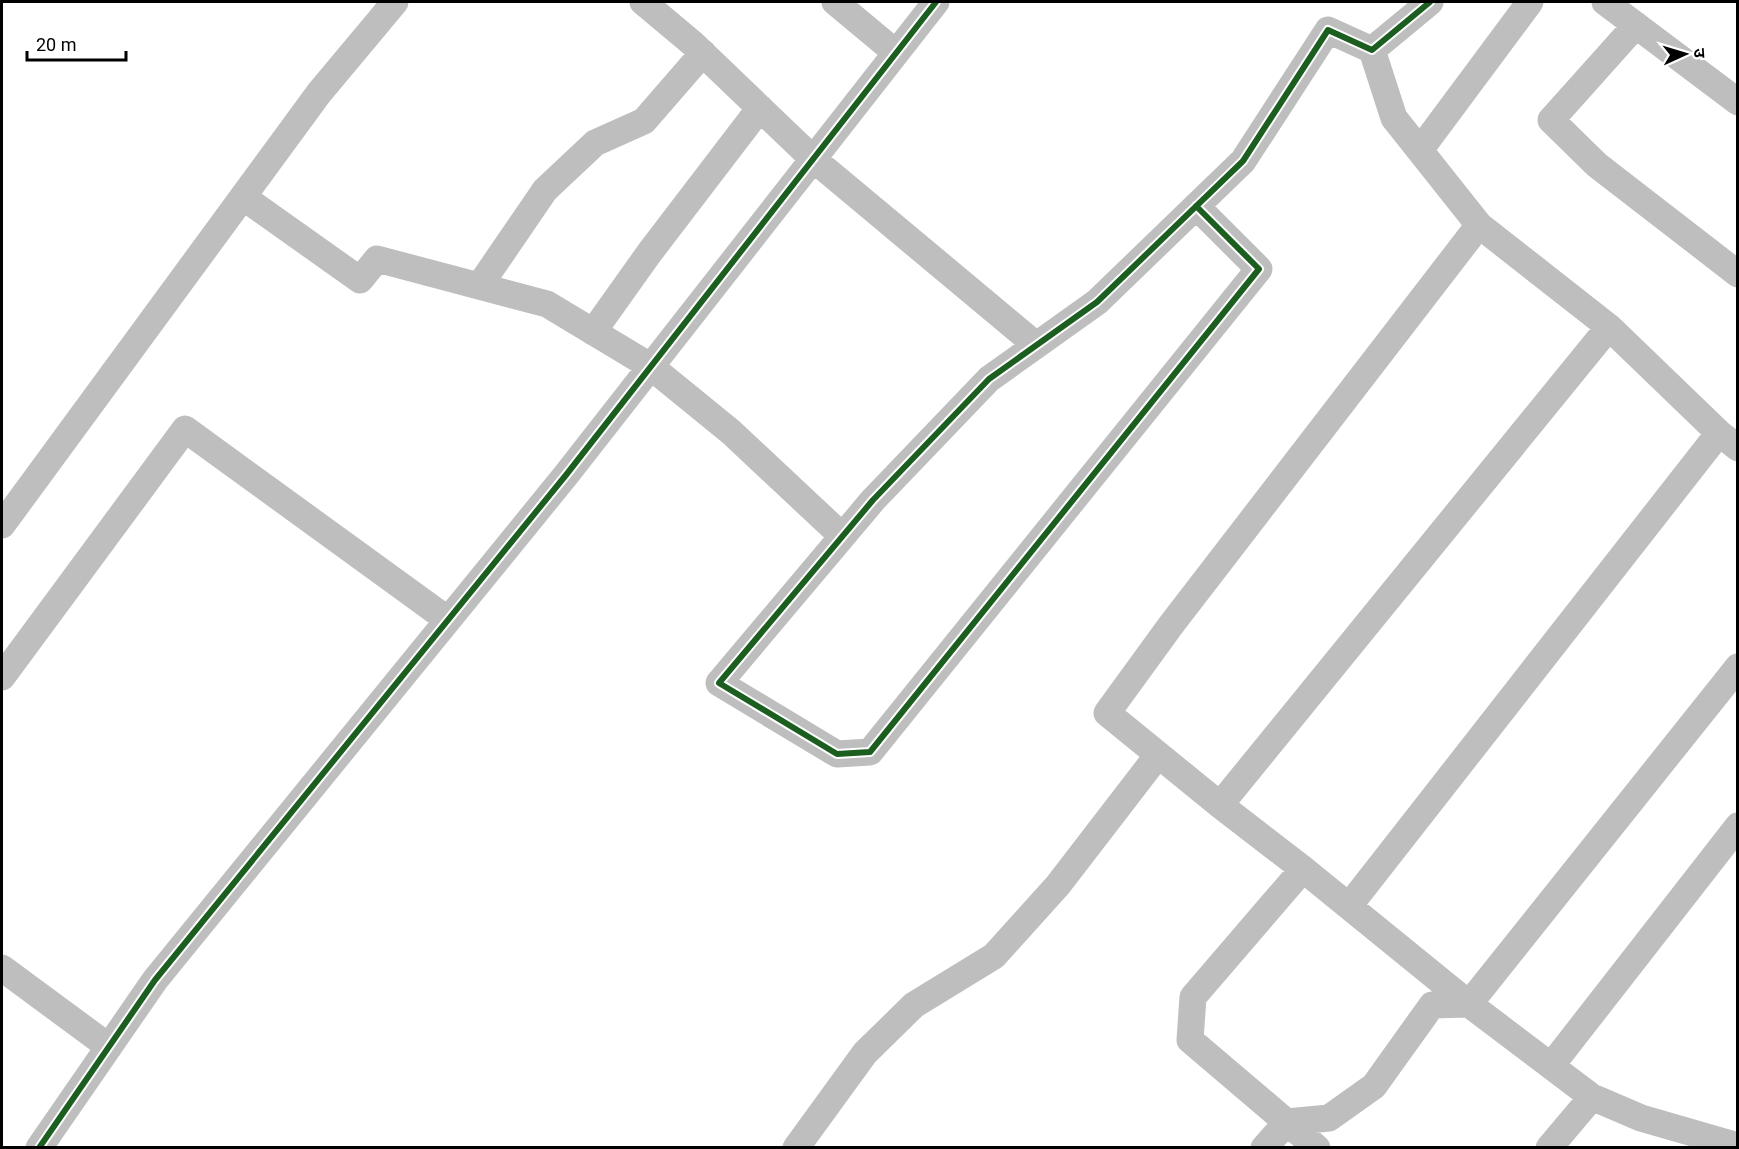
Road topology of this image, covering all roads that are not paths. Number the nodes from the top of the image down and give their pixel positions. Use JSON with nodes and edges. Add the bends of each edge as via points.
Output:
{"nodes":[{"id":1,"x":395,"y":2,"type":"edge"},
{"id":2,"x":643,"y":2,"type":"edge"},
{"id":3,"x":835,"y":2,"type":"edge"},
{"id":4,"x":936,"y":2,"type":"edge"},
{"id":5,"x":1430,"y":2,"type":"edge"},
{"id":6,"x":1530,"y":2,"type":"edge"},
{"id":7,"x":1605,"y":2,"type":"edge"},
{"id":8,"x":1636,"y":25,"type":"junction"},
{"id":9,"x":1372,"y":50,"type":"junction"},
{"id":10,"x":703,"y":52,"type":"junction"},
{"id":11,"x":895,"y":52,"type":"junction"},
{"id":12,"x":1737,"y":102,"type":"edge"},
{"id":13,"x":760,"y":108,"type":"junction"},
{"id":14,"x":1420,"y":150,"type":"junction"},
{"id":15,"x":812,"y":158,"type":"junction"},
{"id":16,"x":243,"y":197,"type":"junction"},
{"id":17,"x":1196,"y":206,"type":"junction"},
{"id":18,"x":1479,"y":225,"type":"junction"},
{"id":19,"x":1737,"y":274,"type":"edge"},
{"id":20,"x":480,"y":285,"type":"junction"},
{"id":21,"x":1609,"y":327,"type":"junction"},
{"id":22,"x":593,"y":332,"type":"junction"},
{"id":23,"x":1036,"y":345,"type":"junction"},
{"id":24,"x":650,"y":366,"type":"junction"},
{"id":25,"x":1728,"y":440,"type":"edge"},
{"id":26,"x":2,"y":525,"type":"edge"},
{"id":27,"x":842,"y":536,"type":"junction"},
{"id":28,"x":448,"y":620,"type":"junction"},
{"id":29,"x":1737,"y":667,"type":"edge"},
{"id":30,"x":2,"y":678,"type":"edge"},
{"id":31,"x":1158,"y":755,"type":"junction"},
{"id":32,"x":1220,"y":805,"type":"junction"},
{"id":33,"x":1737,"y":826,"type":"edge"},
{"id":34,"x":1303,"y":869,"type":"junction"},
{"id":35,"x":1349,"y":906,"type":"junction"},
{"id":36,"x":2,"y":968,"type":"edge"},
{"id":37,"x":1469,"y":1004,"type":"junction"},
{"id":38,"x":109,"y":1047,"type":"junction"},
{"id":39,"x":1551,"y":1066,"type":"junction"},
{"id":40,"x":1592,"y":1097,"type":"junction"},
{"id":41,"x":1287,"y":1122,"type":"junction"},
{"id":42,"x":1737,"y":1146,"type":"edge"},
{"id":43,"x":39,"y":1148,"type":"edge"},
{"id":44,"x":796,"y":1148,"type":"edge"},
{"id":45,"x":1264,"y":1148,"type":"edge"},
{"id":46,"x":1317,"y":1148,"type":"edge"},
{"id":47,"x":1549,"y":1148,"type":"edge"}],
"edges":[{"from":1,"to":16,"type":"street","via":[[319,93]]},
{"from":2,"to":10,"type":"street"},
{"from":3,"to":11,"type":"street"},
{"from":4,"to":11,"type":"street"},
{"from":5,"to":9,"type":"street"},
{"from":6,"to":14,"type":"street"},
{"from":7,"to":8,"type":"street"},
{"from":8,"to":12,"type":"street"},
{"from":8,"to":19,"type":"street","via":[[1551,120],[1597,165]]},
{"from":9,"to":14,"type":"street","via":[[1394,118]]},
{"from":9,"to":17,"type":"street","via":[[1328,30],[1243,161]]},
{"from":10,"to":13,"type":"street"},
{"from":10,"to":20,"type":"street","via":[[644,121],[595,143],[545,190]]},
{"from":11,"to":15,"type":"street"},
{"from":13,"to":15,"type":"street"},
{"from":13,"to":22,"type":"street"},
{"from":14,"to":18,"type":"street"},
{"from":15,"to":23,"type":"street"},
{"from":15,"to":24,"type":"street"},
{"from":16,"to":20,"type":"street","via":[[360,280],[377,259]]},
{"from":16,"to":26,"type":"street"},
{"from":17,"to":23,"type":"street","via":[[1097,302]]},
{"from":17,"to":27,"type":"street","via":[[1259,269],[870,752],[837,754],[719,683]]},
{"from":18,"to":21,"type":"street"},
{"from":18,"to":31,"type":"street","via":[[1107,713]]},
{"from":20,"to":22,"type":"street","via":[[548,304]]},
{"from":21,"to":25,"type":"street"},
{"from":21,"to":32,"type":"street"},
{"from":22,"to":24,"type":"street"},
{"from":23,"to":27,"type":"street","via":[[989,379]]},
{"from":24,"to":27,"type":"street","via":[[730,432]]},
{"from":24,"to":28,"type":"street"},
{"from":25,"to":35,"type":"street"},
{"from":28,"to":30,"type":"street","via":[[185,429]]},
{"from":28,"to":38,"type":"street","via":[[155,980]]},
{"from":29,"to":37,"type":"street"},
{"from":31,"to":32,"type":"street"},
{"from":31,"to":44,"type":"street","via":[[1058,885],[994,956],[914,1005],[865,1053]]},
{"from":32,"to":34,"type":"street"},
{"from":33,"to":39,"type":"street"},
{"from":34,"to":35,"type":"street"},
{"from":34,"to":41,"type":"street","via":[[1193,997],[1190,1040]]},
{"from":35,"to":37,"type":"street"},
{"from":36,"to":38,"type":"street"},
{"from":37,"to":39,"type":"street"},
{"from":37,"to":41,"type":"street","via":[[1432,1005],[1374,1086],[1329,1118]]},
{"from":38,"to":43,"type":"street"},
{"from":39,"to":40,"type":"street"},
{"from":40,"to":42,"type":"street","via":[[1641,1118]]},
{"from":40,"to":47,"type":"street"},
{"from":41,"to":45,"type":"street"},
{"from":41,"to":46,"type":"street"}]}
